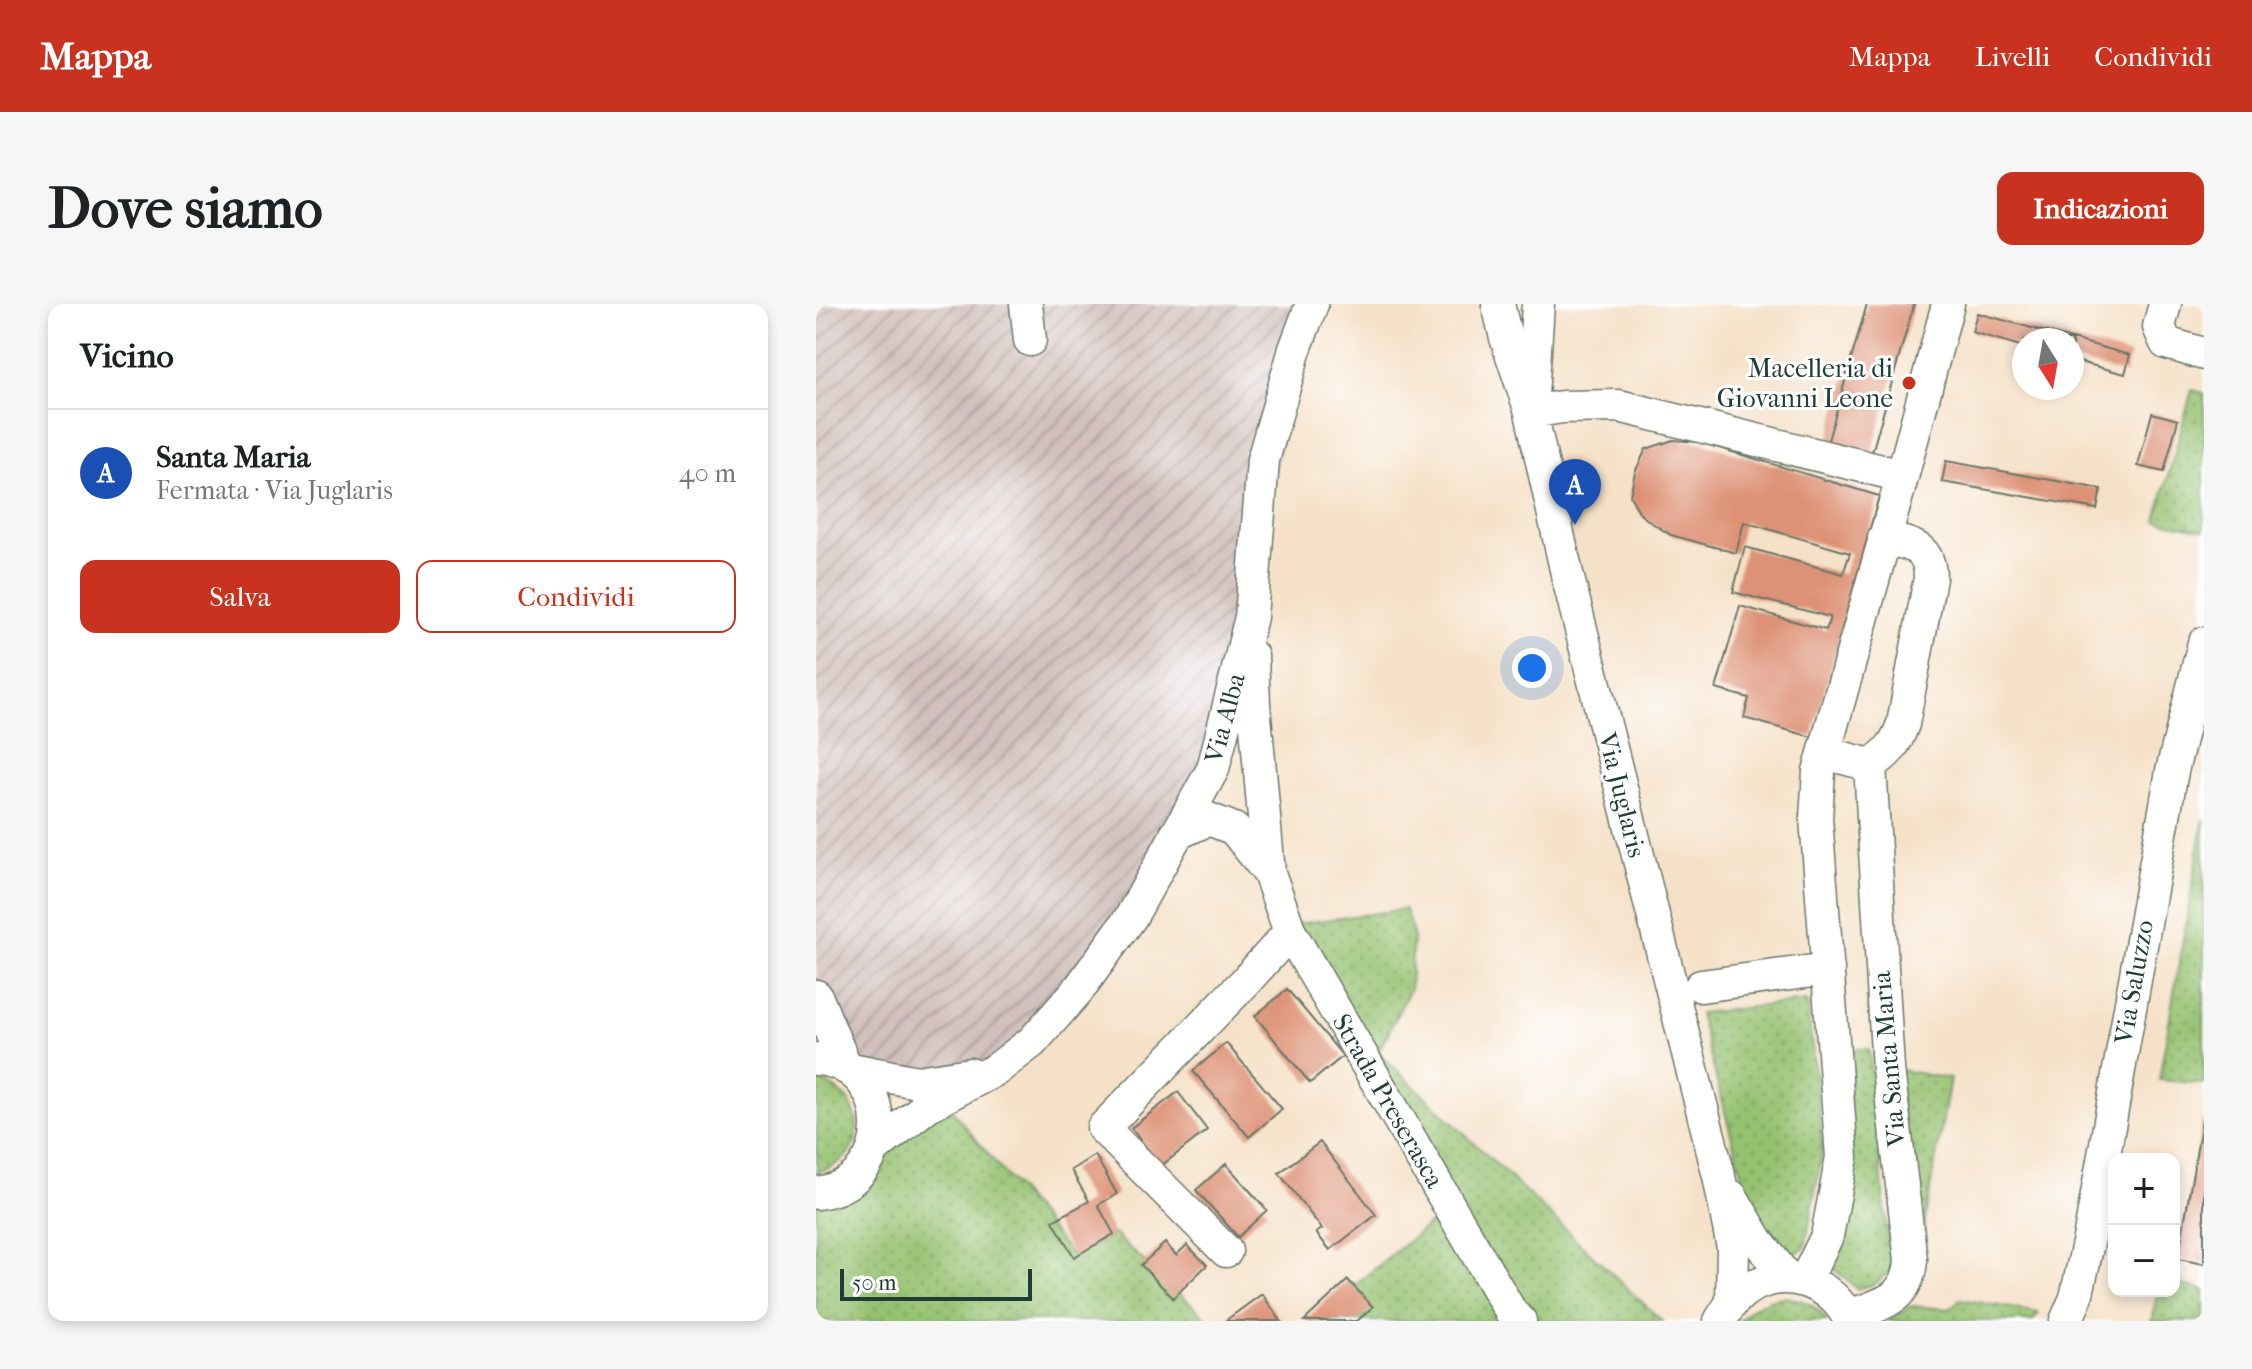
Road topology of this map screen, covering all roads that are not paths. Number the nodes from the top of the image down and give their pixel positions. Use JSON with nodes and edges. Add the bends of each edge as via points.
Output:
{"nodes":[{"id":1,"x":1026,"y":304,"type":"edge"},
{"id":2,"x":1312,"y":304,"type":"edge"},
{"id":3,"x":1498,"y":304,"type":"edge"},
{"id":4,"x":1538,"y":304,"type":"edge"},
{"id":5,"x":1948,"y":304,"type":"edge"},
{"id":6,"x":2165,"y":304,"type":"edge"},
{"id":7,"x":1030,"y":340,"type":"dead end"},
{"id":8,"x":2204,"y":354,"type":"edge"},
{"id":9,"x":1531,"y":412,"type":"junction"},
{"id":10,"x":1902,"y":476,"type":"junction"},
{"id":11,"x":1884,"y":538,"type":"junction"},
{"id":12,"x":1251,"y":617,"type":"junction"},
{"id":13,"x":2204,"y":643,"type":"edge"},
{"id":14,"x":1825,"y":753,"type":"junction"},
{"id":15,"x":1870,"y":765,"type":"junction"},
{"id":16,"x":1213,"y":769,"type":"junction"},
{"id":17,"x":1262,"y":791,"type":"junction"},
{"id":18,"x":1176,"y":834,"type":"junction"},
{"id":19,"x":1269,"y":873,"type":"junction"},
{"id":20,"x":1290,"y":932,"type":"junction"},
{"id":21,"x":1829,"y":976,"type":"junction"},
{"id":22,"x":1881,"y":978,"type":"junction"},
{"id":23,"x":1701,"y":986,"type":"dead end"},
{"id":24,"x":816,"y":996,"type":"edge"},
{"id":25,"x":831,"y":1063,"type":"edge"},
{"id":26,"x":997,"y":1069,"type":"junction"},
{"id":27,"x":876,"y":1147,"type":"junction"},
{"id":28,"x":1719,"y":1176,"type":"junction"},
{"id":29,"x":817,"y":1194,"type":"edge"},
{"id":30,"x":1226,"y":1251,"type":"dead end"},
{"id":31,"x":1796,"y":1279,"type":"junction"},
{"id":32,"x":1726,"y":1311,"type":"edge"},
{"id":33,"x":1849,"y":1318,"type":"edge"},
{"id":34,"x":1520,"y":1321,"type":"edge"},
{"id":35,"x":2066,"y":1321,"type":"edge"}],
"edges":[{"from":1,"to":7,"type":"street"},
{"from":2,"to":12,"type":"street","name":"Via Alba","via":[[1263,460]]},
{"from":3,"to":9,"type":"street","name":"Via Juglaris"},
{"from":4,"to":9,"type":"street","name":"Via Juglaris"},
{"from":5,"to":10,"type":"street","name":"Via Santa Maria"},
{"from":6,"to":8,"type":"street","via":[[2159,327],[2166,343]]},
{"from":9,"to":10,"type":"street","via":[[1619,406]]},
{"from":9,"to":28,"type":"street","name":"Via Juglaris"},
{"from":10,"to":11,"type":"street","name":"Via Santa Maria"},
{"from":11,"to":14,"type":"street","name":"Via Santa Maria"},
{"from":11,"to":15,"type":"street","via":[[1917,546],[1927,556],[1930,578],[1903,724],[1890,751]]},
{"from":12,"to":16,"type":"street","name":"Via Alba"},
{"from":12,"to":17,"type":"street","name":"Strada Preserasca"},
{"from":13,"to":35,"type":"street","name":"Via Saluzzo","via":[[2172,771],[2079,1285]]},
{"from":14,"to":15,"type":"street"},
{"from":14,"to":21,"type":"street","name":"Via Santa Maria","via":[[1816,818]]},
{"from":15,"to":22,"type":"street","name":"Via Santa Maria"},
{"from":16,"to":17,"type":"street","via":[[1236,764],[1253,772]]},
{"from":16,"to":18,"type":"street","name":"Via Alba"},
{"from":17,"to":19,"type":"street","name":"Strada Preserasca"},
{"from":18,"to":19,"type":"street","name":"Strada Preserasca","via":[[1209,819],[1234,829]]},
{"from":18,"to":26,"type":"street","name":"Via Alba","via":[[1131,917],[1079,989],[1032,1042]]},
{"from":19,"to":20,"type":"street","name":"Strada Preserasca"},
{"from":20,"to":30,"type":"street","via":[[1103,1128]]},
{"from":20,"to":34,"type":"street","name":"Strada Preserasca"},
{"from":21,"to":22,"type":"street"},
{"from":21,"to":23,"type":"street"},
{"from":21,"to":31,"type":"street","name":"Via Santa Maria","via":[[1842,1157],[1827,1236]]},
{"from":22,"to":33,"type":"street","name":"Via Santa Maria","via":[[1910,1276],[1898,1296]]},
{"from":24,"to":25,"type":"street"},
{"from":25,"to":26,"type":"street","name":"Via Alba","via":[[917,1082]]},
{"from":25,"to":27,"type":"street","via":[[863,1083],[875,1102]]},
{"from":26,"to":27,"type":"street","name":"Via Alba","via":[[927,1106]]},
{"from":27,"to":29,"type":"street","name":"Via Alba","via":[[864,1169],[844,1186]]},
{"from":28,"to":31,"type":"street","name":"Via Juglaris","via":[[1758,1241]]},
{"from":28,"to":32,"type":"street","name":"Via Juglaris","via":[[1733,1248]]},
{"from":31,"to":32,"type":"street","via":[[1765,1281],[1747,1289]]},
{"from":31,"to":33,"type":"street","via":[[1822,1288]]}]}
